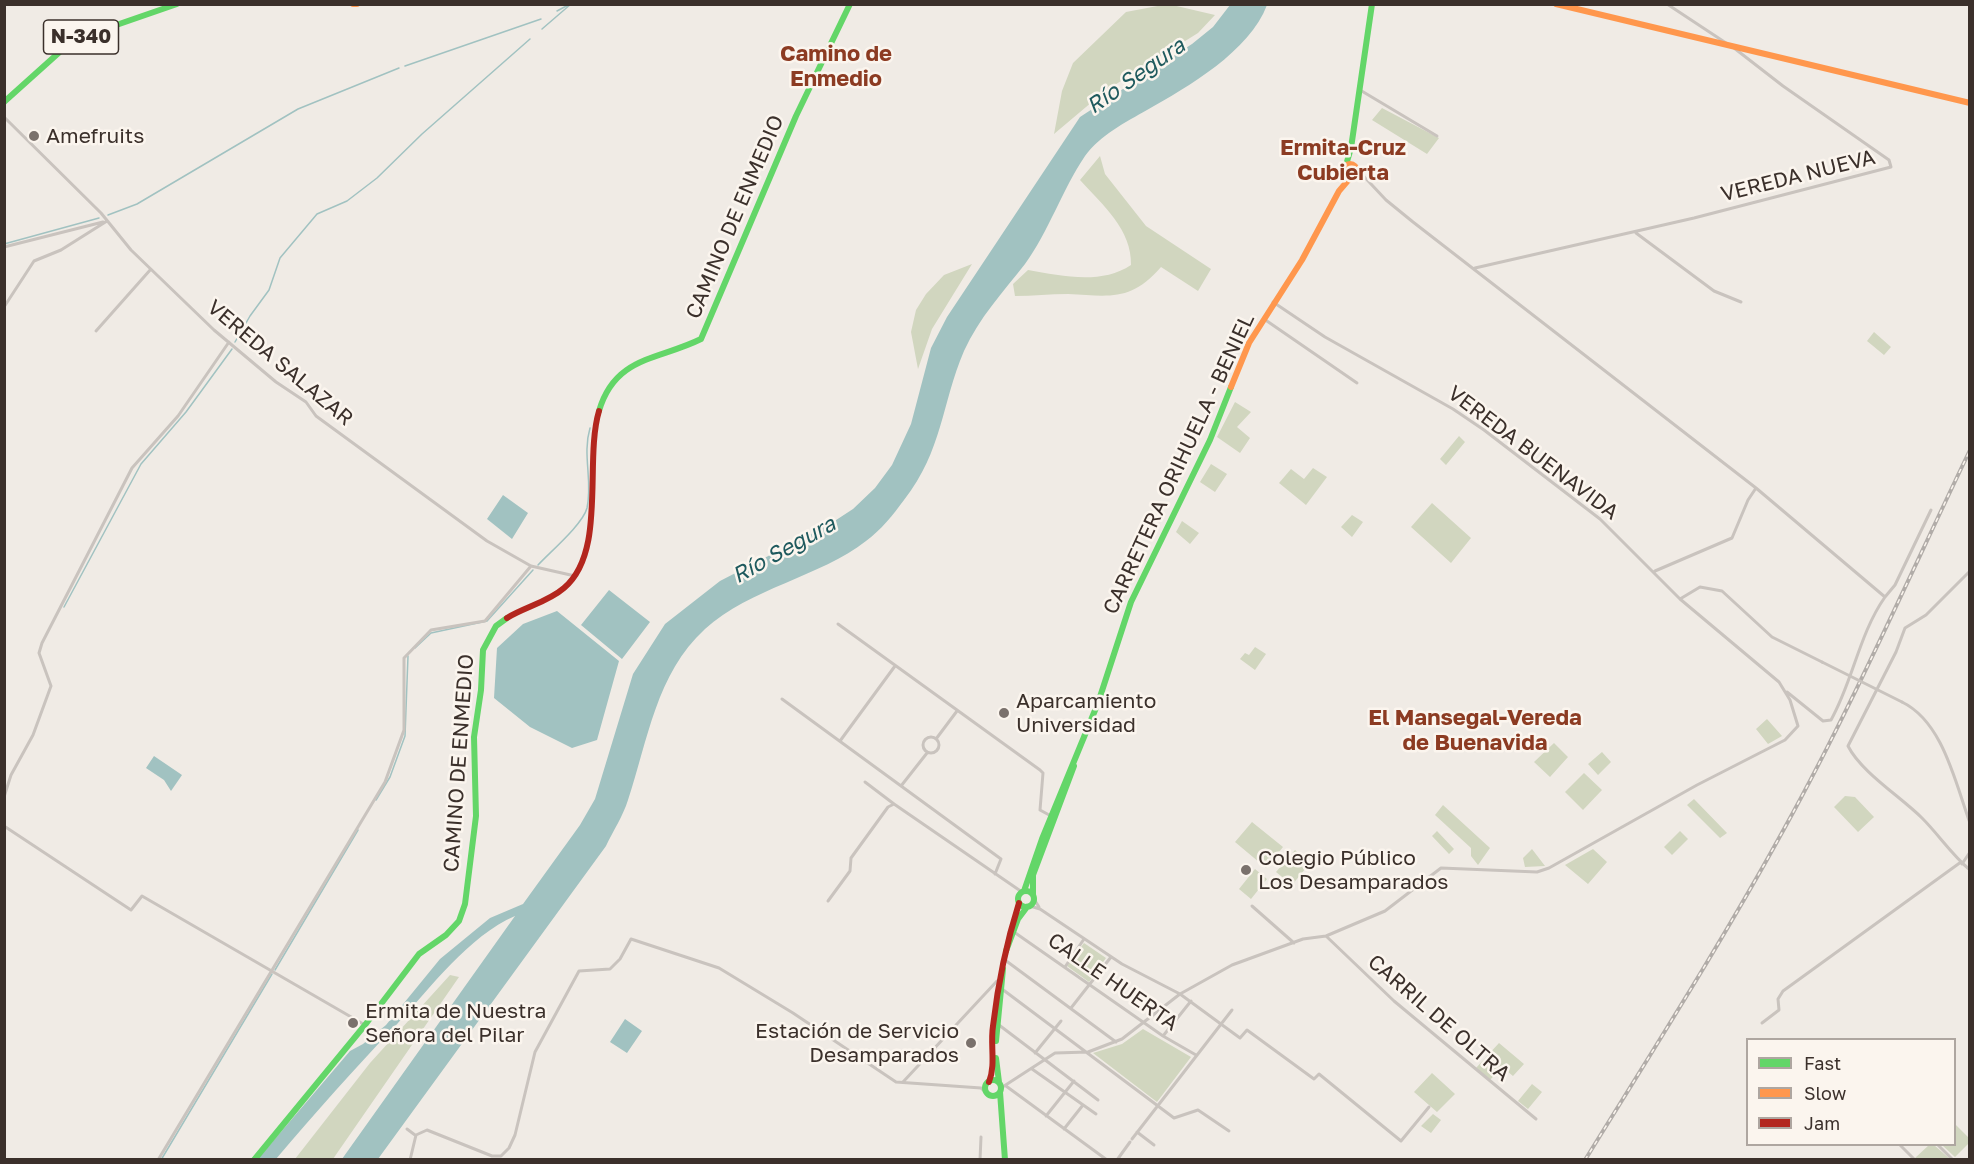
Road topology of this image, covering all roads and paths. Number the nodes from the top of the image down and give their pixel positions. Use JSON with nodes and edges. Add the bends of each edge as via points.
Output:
{"nodes":[{"id":1,"x":177,"y":4,"type":"edge"},
{"id":2,"x":850,"y":4,"type":"edge"},
{"id":3,"x":1372,"y":4,"type":"edge"},
{"id":4,"x":1556,"y":4,"type":"edge"},
{"id":5,"x":1667,"y":4,"type":"edge"},
{"id":6,"x":1734,"y":48,"type":"junction"},
{"id":7,"x":1360,"y":90,"type":"junction"},
{"id":8,"x":4,"y":102,"type":"edge"},
{"id":9,"x":1970,"y":103,"type":"edge"},
{"id":10,"x":4,"y":117,"type":"edge"},
{"id":11,"x":1437,"y":136,"type":"dead end"},
{"id":12,"x":1352,"y":148,"type":"junction"},
{"id":13,"x":1346,"y":165,"type":"junction"},
{"id":14,"x":1355,"y":167,"type":"junction"},
{"id":15,"x":1344,"y":173,"type":"junction"},
{"id":16,"x":1352,"y":177,"type":"junction"},
{"id":17,"x":1365,"y":179,"type":"junction"},
{"id":18,"x":1339,"y":191,"type":"junction"},
{"id":19,"x":107,"y":220,"type":"junction"},
{"id":20,"x":1634,"y":232,"type":"junction"},
{"id":21,"x":4,"y":247,"type":"edge"},
{"id":22,"x":1475,"y":268,"type":"junction"},
{"id":23,"x":150,"y":269,"type":"junction"},
{"id":24,"x":1273,"y":302,"type":"junction"},
{"id":25,"x":1742,"y":302,"type":"dead end"},
{"id":26,"x":4,"y":307,"type":"edge"},
{"id":27,"x":1263,"y":318,"type":"junction"},
{"id":28,"x":96,"y":331,"type":"dead end"},
{"id":29,"x":229,"y":342,"type":"junction"},
{"id":30,"x":1357,"y":382,"type":"dead end"},
{"id":31,"x":1756,"y":488,"type":"junction"},
{"id":32,"x":1932,"y":510,"type":"dead end"},
{"id":33,"x":531,"y":566,"type":"junction"},
{"id":34,"x":1655,"y":571,"type":"junction"},
{"id":35,"x":1970,"y":571,"type":"edge"},
{"id":36,"x":577,"y":576,"type":"junction"},
{"id":37,"x":1885,"y":597,"type":"junction"},
{"id":38,"x":1680,"y":599,"type":"junction"},
{"id":39,"x":838,"y":624,"type":"dead end"},
{"id":40,"x":895,"y":666,"type":"junction"},
{"id":41,"x":1785,"y":691,"type":"junction"},
{"id":42,"x":782,"y":699,"type":"dead end"},
{"id":43,"x":957,"y":711,"type":"junction"},
{"id":44,"x":1087,"y":730,"type":"junction"},
{"id":45,"x":936,"y":739,"type":"junction"},
{"id":46,"x":840,"y":741,"type":"junction"},
{"id":47,"x":927,"y":753,"type":"junction"},
{"id":48,"x":865,"y":782,"type":"dead end"},
{"id":49,"x":901,"y":786,"type":"junction"},
{"id":50,"x":4,"y":797,"type":"edge"},
{"id":51,"x":894,"y":804,"type":"junction"},
{"id":52,"x":1051,"y":816,"type":"junction"},
{"id":53,"x":1970,"y":823,"type":"edge"},
{"id":54,"x":4,"y":826,"type":"edge"},
{"id":55,"x":1970,"y":852,"type":"edge"},
{"id":56,"x":1961,"y":863,"type":"junction"},
{"id":57,"x":1970,"y":870,"type":"edge"},
{"id":58,"x":995,"y":874,"type":"junction"},
{"id":59,"x":1023,"y":891,"type":"junction"},
{"id":60,"x":1034,"y":897,"type":"junction"},
{"id":61,"x":828,"y":901,"type":"dead end"},
{"id":62,"x":1019,"y":903,"type":"junction"},
{"id":63,"x":1252,"y":906,"type":"dead end"},
{"id":64,"x":1029,"y":907,"type":"junction"},
{"id":65,"x":1040,"y":909,"type":"junction"},
{"id":66,"x":1014,"y":931,"type":"junction"},
{"id":67,"x":1326,"y":936,"type":"junction"},
{"id":68,"x":1084,"y":939,"type":"junction"},
{"id":69,"x":1294,"y":943,"type":"junction"},
{"id":70,"x":1111,"y":957,"type":"junction"},
{"id":71,"x":1005,"y":960,"type":"junction"},
{"id":72,"x":1065,"y":967,"type":"junction"},
{"id":73,"x":272,"y":971,"type":"junction"},
{"id":74,"x":998,"y":980,"type":"junction"},
{"id":75,"x":1090,"y":984,"type":"junction"},
{"id":76,"x":1001,"y":988,"type":"junction"},
{"id":77,"x":988,"y":989,"type":"junction"},
{"id":78,"x":996,"y":994,"type":"junction"},
{"id":79,"x":1180,"y":994,"type":"junction"},
{"id":80,"x":1191,"y":1001,"type":"junction"},
{"id":81,"x":1071,"y":1008,"type":"junction"},
{"id":82,"x":1232,"y":1010,"type":"dead end"},
{"id":83,"x":1061,"y":1021,"type":"dead end"},
{"id":84,"x":996,"y":1023,"type":"junction"},
{"id":85,"x":1145,"y":1023,"type":"junction"},
{"id":86,"x":1762,"y":1023,"type":"dead end"},
{"id":87,"x":1220,"y":1024,"type":"junction"},
{"id":88,"x":365,"y":1025,"type":"junction"},
{"id":89,"x":1056,"y":1027,"type":"junction"},
{"id":90,"x":1162,"y":1036,"type":"junction"},
{"id":91,"x":1116,"y":1042,"type":"junction"},
{"id":92,"x":1088,"y":1052,"type":"junction"},
{"id":93,"x":1035,"y":1053,"type":"junction"},
{"id":94,"x":1196,"y":1055,"type":"junction"},
{"id":95,"x":1045,"y":1061,"type":"junction"},
{"id":96,"x":1032,"y":1069,"type":"junction"},
{"id":97,"x":1074,"y":1081,"type":"junction"},
{"id":98,"x":903,"y":1082,"type":"junction"},
{"id":99,"x":988,"y":1082,"type":"junction"},
{"id":100,"x":1001,"y":1087,"type":"junction"},
{"id":101,"x":986,"y":1092,"type":"junction"},
{"id":102,"x":1065,"y":1092,"type":"junction"},
{"id":103,"x":1098,"y":1100,"type":"dead end"},
{"id":104,"x":1083,"y":1105,"type":"junction"},
{"id":105,"x":1158,"y":1106,"type":"junction"},
{"id":106,"x":1429,"y":1107,"type":"dead end"},
{"id":107,"x":1001,"y":1111,"type":"junction"},
{"id":108,"x":1096,"y":1114,"type":"dead end"},
{"id":109,"x":1046,"y":1116,"type":"junction"},
{"id":110,"x":1536,"y":1119,"type":"dead end"},
{"id":111,"x":407,"y":1129,"type":"dead end"},
{"id":112,"x":1064,"y":1129,"type":"junction"},
{"id":113,"x":1229,"y":1131,"type":"dead end"},
{"id":114,"x":1137,"y":1132,"type":"junction"},
{"id":115,"x":416,"y":1135,"type":"junction"},
{"id":116,"x":981,"y":1137,"type":"dead end"},
{"id":117,"x":1154,"y":1145,"type":"dead end"},
{"id":118,"x":1901,"y":1146,"type":"edge"},
{"id":119,"x":1939,"y":1146,"type":"edge"},
{"id":120,"x":158,"y":1160,"type":"edge"},
{"id":121,"x":254,"y":1160,"type":"edge"},
{"id":122,"x":410,"y":1160,"type":"edge"},
{"id":123,"x":980,"y":1160,"type":"edge"},
{"id":124,"x":1005,"y":1160,"type":"edge"},
{"id":125,"x":1107,"y":1160,"type":"edge"},
{"id":126,"x":1117,"y":1160,"type":"edge"},
{"id":127,"x":1916,"y":1160,"type":"edge"},
{"id":128,"x":1953,"y":1160,"type":"edge"}],
"edges":[{"from":1,"to":8,"type":"main road","number":"N-340","via":[[73,40]]},
{"from":2,"to":36,"type":"main road","name":"CAMINO DE ENMEDIO","via":[[796,116],[701,339],[686,348],[641,360],[607,388],[591,448],[590,529]]},
{"from":3,"to":7,"type":"main road"},
{"from":4,"to":6,"type":"main road"},
{"from":5,"to":6,"type":"street","name":"VEREDA NUEVA"},
{"from":6,"to":9,"type":"main road"},
{"from":6,"to":20,"type":"street","name":"VEREDA NUEVA","via":[[1889,160],[1891,167]]},
{"from":7,"to":11,"type":"street"},
{"from":7,"to":12,"type":"main road"},
{"from":10,"to":19,"type":"street","name":"VEREDA SALAZAR"},
{"from":12,"to":13,"type":"main road"},
{"from":12,"to":14,"type":"main road"},
{"from":13,"to":14,"type":"main road"},
{"from":13,"to":15,"type":"main road","name":"CARRETERA ORIHUELA - BENIEL"},
{"from":14,"to":16,"type":"main road"},
{"from":14,"to":17,"type":"street"},
{"from":15,"to":16,"type":"main road"},
{"from":15,"to":18,"type":"main road","name":"CARRETERA ORIHUELA - BENIEL"},
{"from":16,"to":17,"type":"street"},
{"from":16,"to":18,"type":"main road","name":"CARRETERA ORIHUELA - BENIEL"},
{"from":17,"to":22,"type":"street","via":[[1413,222]]},
{"from":18,"to":24,"type":"main road","name":"CARRETERA ORIHUELA - BENIEL","via":[[1302,260]]},
{"from":19,"to":21,"type":"street"},
{"from":19,"to":23,"type":"street","name":"VEREDA SALAZAR"},
{"from":19,"to":26,"type":"street","via":[[61,250],[34,261]]},
{"from":20,"to":22,"type":"street","name":"VEREDA NUEVA"},
{"from":20,"to":25,"type":"street","via":[[1714,291]]},
{"from":22,"to":31,"type":"street"},
{"from":23,"to":28,"type":"street"},
{"from":23,"to":29,"type":"street","name":"VEREDA SALAZAR"},
{"from":24,"to":27,"type":"main road","name":"CARRETERA ORIHUELA - BENIEL"},
{"from":24,"to":34,"type":"street","name":"VEREDA BUENAVIDA","via":[[1484,430],[1600,519]]},
{"from":27,"to":30,"type":"street"},
{"from":27,"to":44,"type":"main road","name":"CARRETERA ORIHUELA - BENIEL","via":[[1210,440],[1131,602]]},
{"from":29,"to":33,"type":"street","name":"VEREDA SALAZAR","via":[[306,402],[316,416],[487,542]]},
{"from":29,"to":50,"type":"street","via":[[178,416],[132,468],[42,643],[39,653],[51,686]]},
{"from":31,"to":34,"type":"street","via":[[1731,538]]},
{"from":31,"to":37,"type":"street"},
{"from":32,"to":37,"type":"street","via":[[1895,585]]},
{"from":33,"to":36,"type":"street","name":"VEREDA SALAZAR"},
{"from":33,"to":73,"type":"street","via":[[485,621],[431,630],[404,658],[405,730],[385,782]]},
{"from":34,"to":38,"type":"street","name":"VEREDA BUENAVIDA"},
{"from":35,"to":56,"type":"street","via":[[1926,615],[1905,628],[1848,744],[1853,754],[1924,820]]},
{"from":36,"to":88,"type":"main road","name":"CAMINO DE ENMEDIO","via":[[565,590],[521,610],[487,638],[482,653],[482,685],[474,737],[477,788],[465,904],[459,921],[419,954]]},
{"from":37,"to":41,"type":"street","via":[[1851,666],[1847,687],[1831,720],[1823,721]]},
{"from":38,"to":41,"type":"street","name":"VEREDA BUENAVIDA"},
{"from":38,"to":53,"type":"street","bridge":true,"via":[[1700,587],[1722,591],[1772,637],[1914,708],[1934,730]]},
{"from":39,"to":40,"type":"street"},
{"from":40,"to":43,"type":"street"},
{"from":40,"to":46,"type":"street"},
{"from":41,"to":67,"type":"street","via":[[1798,720],[1796,731],[1785,740],[1549,868],[1537,872],[1441,868],[1385,911]]},
{"from":42,"to":46,"type":"street"},
{"from":43,"to":45,"type":"street"},
{"from":43,"to":52,"type":"street","via":[[1042,773],[1040,810]]},
{"from":44,"to":52,"type":"main road","name":"CARRETERA ORIHUELA - BENIEL"},
{"from":44,"to":60,"type":"main road","name":"CARRETERA ORIHUELA - BENIEL","via":[[1033,875]]},
{"from":45,"to":47,"type":"street","via":[[937,751]]},
{"from":45,"to":47,"type":"street","via":[[924,741]]},
{"from":46,"to":49,"type":"street"},
{"from":47,"to":49,"type":"street"},
{"from":48,"to":51,"type":"street"},
{"from":49,"to":58,"type":"street","via":[[1001,859]]},
{"from":51,"to":58,"type":"street"},
{"from":51,"to":61,"type":"street","via":[[851,858],[850,871]]},
{"from":52,"to":59,"type":"main road","name":"CARRETERA ORIHUELA - BENIEL"},
{"from":54,"to":73,"type":"street","via":[[132,910],[142,896]]},
{"from":55,"to":56,"type":"street"},
{"from":56,"to":57,"type":"street"},
{"from":56,"to":86,"type":"street","via":[[1783,992],[1778,999],[1779,1010]]},
{"from":58,"to":59,"type":"street"},
{"from":59,"to":60,"type":"main road"},
{"from":59,"to":62,"type":"main road","name":"CARRETERA ORIHUELA - BENIEL","via":[[1018,896]]},
{"from":60,"to":64,"type":"main road"},
{"from":60,"to":65,"type":"street"},
{"from":62,"to":64,"type":"main road"},
{"from":62,"to":74,"type":"main road"},
{"from":63,"to":69,"type":"street"},
{"from":64,"to":65,"type":"street"},
{"from":64,"to":66,"type":"main road"},
{"from":65,"to":68,"type":"street"},
{"from":66,"to":71,"type":"main road"},
{"from":66,"to":72,"type":"street","name":"CALLE HUERTA"},
{"from":67,"to":69,"type":"street"},
{"from":67,"to":110,"type":"street","name":"CARRIL DE OLTRA","via":[[1394,1001]]},
{"from":68,"to":70,"type":"street"},
{"from":68,"to":72,"type":"street"},
{"from":69,"to":79,"type":"street","via":[[1232,965]]},
{"from":70,"to":75,"type":"street"},
{"from":70,"to":79,"type":"street"},
{"from":71,"to":76,"type":"main road"},
{"from":71,"to":81,"type":"street"},
{"from":72,"to":75,"type":"street","name":"CALLE HUERTA"},
{"from":73,"to":88,"type":"street"},
{"from":73,"to":120,"type":"street"},
{"from":74,"to":77,"type":"street"},
{"from":74,"to":78,"type":"main road"},
{"from":75,"to":81,"type":"street"},
{"from":75,"to":85,"type":"street","name":"CALLE HUERTA"},
{"from":76,"to":84,"type":"main road"},
{"from":76,"to":89,"type":"street"},
{"from":77,"to":78,"type":"street"},
{"from":77,"to":98,"type":"street"},
{"from":78,"to":99,"type":"main road","via":[[993,1071]]},
{"from":79,"to":80,"type":"street"},
{"from":79,"to":85,"type":"street"},
{"from":80,"to":87,"type":"street"},
{"from":80,"to":90,"type":"street"},
{"from":81,"to":91,"type":"street"},
{"from":82,"to":87,"type":"street"},
{"from":83,"to":89,"type":"street"},
{"from":84,"to":93,"type":"street"},
{"from":84,"to":100,"type":"main road"},
{"from":85,"to":90,"type":"street","name":"CALLE HUERTA"},
{"from":85,"to":91,"type":"street"},
{"from":87,"to":94,"type":"street"},
{"from":87,"to":106,"type":"street","via":[[1240,1038],[1246,1030],[1251,1032],[1314,1079],[1319,1074],[1401,1141]]},
{"from":88,"to":121,"type":"main road","name":"CAMINO DE ENMEDIO"},
{"from":89,"to":92,"type":"street"},
{"from":89,"to":93,"type":"street"},
{"from":90,"to":94,"type":"street","name":"CALLE HUERTA"},
{"from":91,"to":92,"type":"street"},
{"from":92,"to":95,"type":"street","via":[[1059,1052]]},
{"from":92,"to":105,"type":"street"},
{"from":93,"to":95,"type":"street"},
{"from":94,"to":105,"type":"street"},
{"from":95,"to":96,"type":"street"},
{"from":95,"to":97,"type":"street"},
{"from":96,"to":100,"type":"street"},
{"from":96,"to":102,"type":"street"},
{"from":97,"to":102,"type":"street"},
{"from":97,"to":103,"type":"street"},
{"from":98,"to":101,"type":"street"},
{"from":98,"to":115,"type":"street","via":[[896,1082],[719,968],[631,939],[609,969],[579,971],[535,1052],[515,1135],[505,1153],[492,1155],[427,1130]]},
{"from":99,"to":100,"type":"main road"},
{"from":99,"to":101,"type":"main road"},
{"from":100,"to":101,"type":"main road"},
{"from":100,"to":107,"type":"main road"},
{"from":100,"to":109,"type":"street"},
{"from":101,"to":107,"type":"main road"},
{"from":102,"to":104,"type":"street"},
{"from":102,"to":109,"type":"street"},
{"from":104,"to":108,"type":"street"},
{"from":104,"to":112,"type":"street"},
{"from":105,"to":113,"type":"street","via":[[1174,1118],[1198,1110]]},
{"from":105,"to":114,"type":"street"},
{"from":107,"to":124,"type":"main road"},
{"from":109,"to":112,"type":"street"},
{"from":111,"to":115,"type":"street"},
{"from":112,"to":125,"type":"street"},
{"from":114,"to":117,"type":"street"},
{"from":114,"to":126,"type":"street"},
{"from":115,"to":122,"type":"street"},
{"from":116,"to":123,"type":"street"},
{"from":118,"to":127,"type":"street"},
{"from":119,"to":128,"type":"street"}]}
